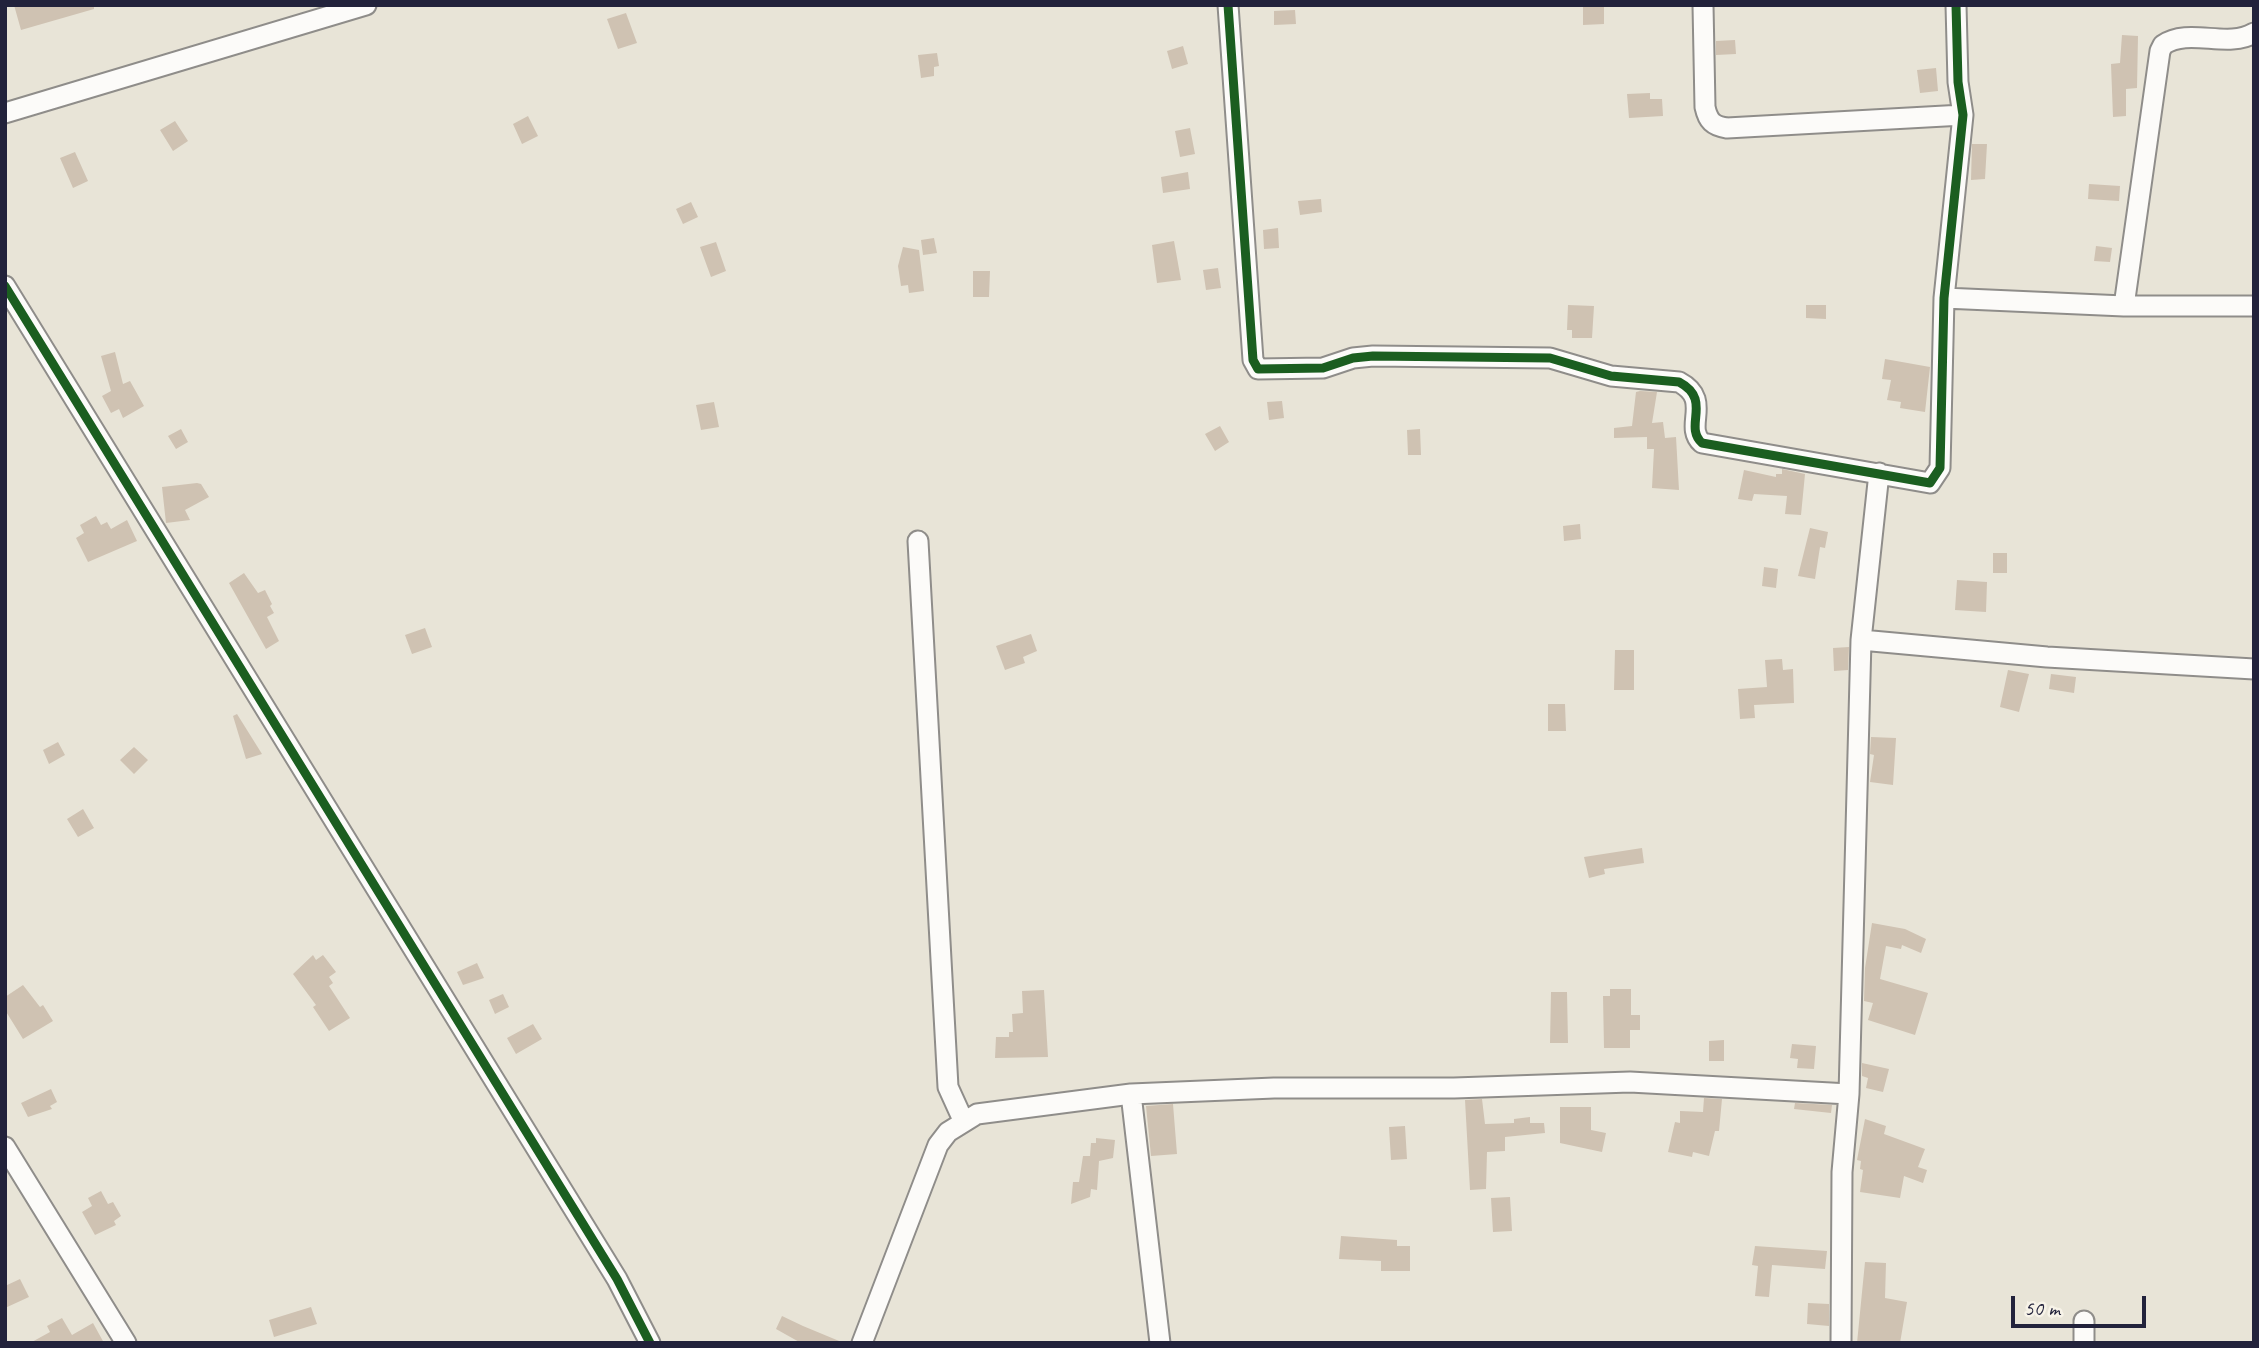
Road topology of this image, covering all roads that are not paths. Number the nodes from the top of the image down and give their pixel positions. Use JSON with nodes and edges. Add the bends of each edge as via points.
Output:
{"nodes":[{"id":1,"x":366,"y":5,"type":"edge"},
{"id":2,"x":1228,"y":5,"type":"edge"},
{"id":3,"x":1703,"y":5,"type":"edge"},
{"id":4,"x":1956,"y":5,"type":"edge"},
{"id":5,"x":2254,"y":33,"type":"edge"},
{"id":6,"x":5,"y":113,"type":"edge"},
{"id":7,"x":1963,"y":115,"type":"junction"},
{"id":8,"x":5,"y":286,"type":"edge"},
{"id":9,"x":1944,"y":298,"type":"junction"},
{"id":10,"x":2124,"y":306,"type":"junction"},
{"id":11,"x":2254,"y":306,"type":"edge"},
{"id":12,"x":1879,"y":473,"type":"junction"},
{"id":13,"x":918,"y":541,"type":"dead end"},
{"id":14,"x":1861,"y":640,"type":"junction"},
{"id":15,"x":2254,"y":669,"type":"edge"},
{"id":16,"x":1132,"y":1094,"type":"junction"},
{"id":17,"x":1849,"y":1094,"type":"junction"},
{"id":18,"x":963,"y":1120,"type":"junction"},
{"id":19,"x":5,"y":1147,"type":"edge"},
{"id":20,"x":2084,"y":1321,"type":"dead end"},
{"id":21,"x":125,"y":1343,"type":"edge"},
{"id":22,"x":650,"y":1343,"type":"edge"},
{"id":23,"x":862,"y":1343,"type":"edge"},
{"id":24,"x":1160,"y":1343,"type":"edge"},
{"id":25,"x":1841,"y":1343,"type":"edge"},
{"id":26,"x":2084,"y":1343,"type":"edge"}],
"edges":[{"from":1,"to":6,"type":"street"},
{"from":2,"to":12,"type":"street","via":[[1253,360],[1258,369],[1323,368],[1373,356],[1550,358],[1611,376],[1687,386],[1697,400],[1697,434],[1702,443]]},
{"from":3,"to":7,"type":"street","via":[[1705,107],[1707,118],[1716,126]]},
{"from":4,"to":7,"type":"street"},
{"from":5,"to":10,"type":"street","via":[[2242,38],[2178,38],[2160,51]]},
{"from":7,"to":9,"type":"street"},
{"from":8,"to":22,"type":"street","via":[[617,1279]]},
{"from":9,"to":10,"type":"street"},
{"from":9,"to":12,"type":"street","via":[[1940,468],[1930,483]]},
{"from":10,"to":11,"type":"street"},
{"from":12,"to":14,"type":"street"},
{"from":13,"to":18,"type":"street","via":[[948,1087]]},
{"from":14,"to":15,"type":"street"},
{"from":14,"to":17,"type":"street"},
{"from":16,"to":17,"type":"street","via":[[1630,1082]]},
{"from":16,"to":18,"type":"street","via":[[977,1114]]},
{"from":16,"to":24,"type":"street"},
{"from":17,"to":25,"type":"street","via":[[1842,1172]]},
{"from":18,"to":23,"type":"street","via":[[938,1145]]},
{"from":19,"to":21,"type":"street"},
{"from":20,"to":26,"type":"street"}]}
